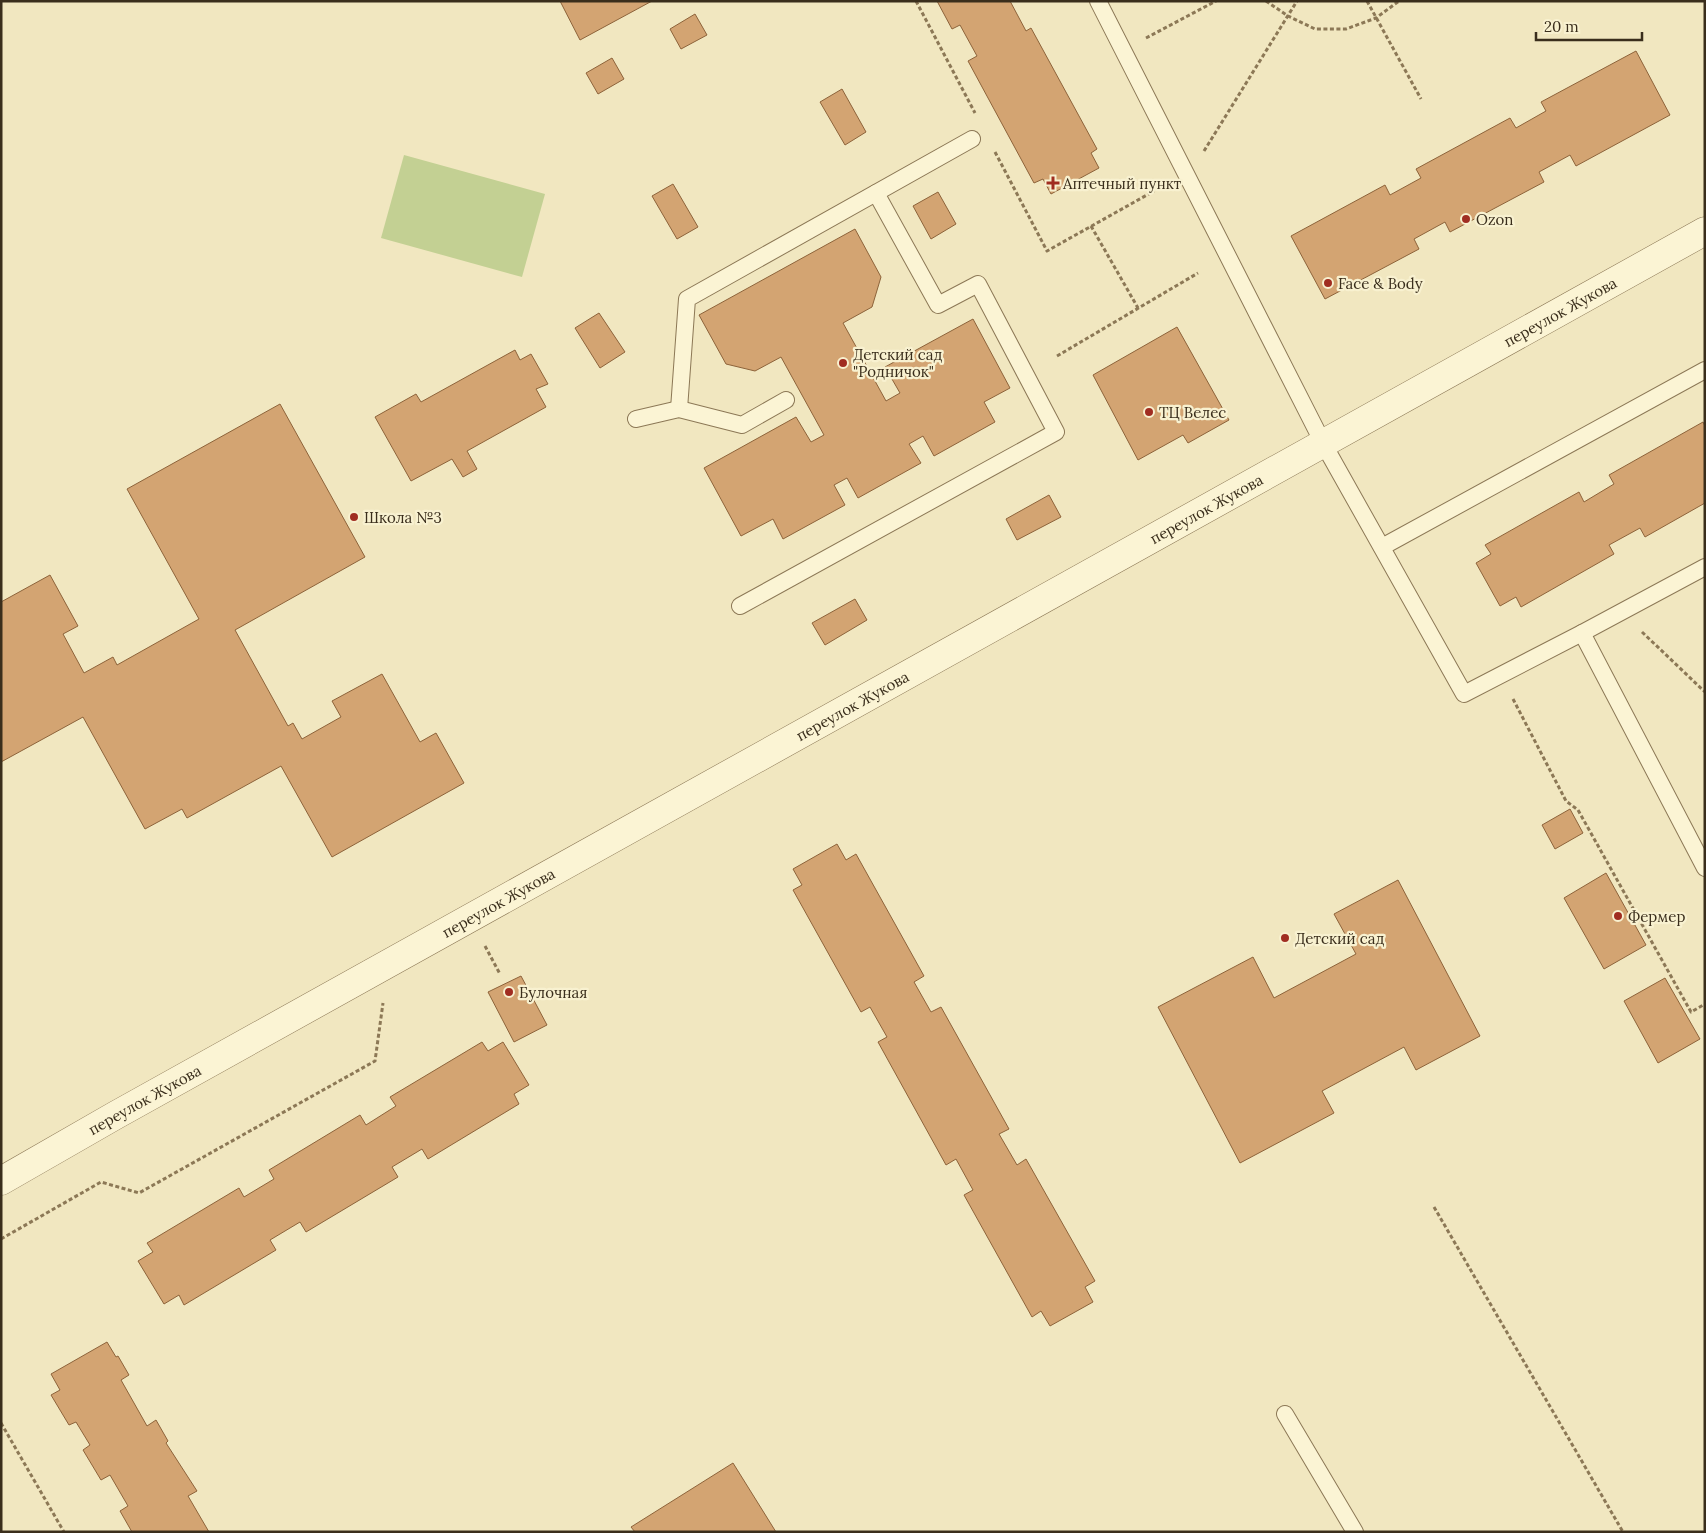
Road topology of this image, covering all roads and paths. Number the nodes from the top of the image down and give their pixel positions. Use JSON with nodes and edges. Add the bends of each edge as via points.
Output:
{"nodes":[{"id":1,"x":916,"y":1,"type":"edge"},
{"id":2,"x":1098,"y":1,"type":"edge"},
{"id":3,"x":1216,"y":1,"type":"edge"},
{"id":4,"x":1266,"y":1,"type":"edge"},
{"id":5,"x":1296,"y":1,"type":"edge"},
{"id":6,"x":1367,"y":1,"type":"edge"},
{"id":7,"x":1397,"y":2,"type":"edge"},
{"id":8,"x":1288,"y":16,"type":"junction"},
{"id":9,"x":1376,"y":18,"type":"junction"},
{"id":10,"x":1123,"y":50,"type":"junction"},
{"id":11,"x":1421,"y":99,"type":"dead end"},
{"id":12,"x":979,"y":122,"type":"dead end"},
{"id":13,"x":972,"y":139,"type":"dead end"},
{"id":14,"x":993,"y":147,"type":"dead end"},
{"id":15,"x":1188,"y":177,"type":"junction"},
{"id":16,"x":1154,"y":190,"type":"dead end"},
{"id":17,"x":876,"y":193,"type":"junction"},
{"id":18,"x":1091,"y":226,"type":"junction"},
{"id":19,"x":1705,"y":231,"type":"edge"},
{"id":20,"x":1198,"y":273,"type":"dead end"},
{"id":21,"x":1138,"y":308,"type":"junction"},
{"id":22,"x":1057,"y":356,"type":"dead end"},
{"id":23,"x":1705,"y":370,"type":"edge"},
{"id":24,"x":786,"y":400,"type":"dead end"},
{"id":25,"x":678,"y":409,"type":"junction"},
{"id":26,"x":636,"y":419,"type":"dead end"},
{"id":27,"x":1323,"y":443,"type":"junction"},
{"id":28,"x":1382,"y":547,"type":"junction"},
{"id":29,"x":1705,"y":567,"type":"edge"},
{"id":30,"x":740,"y":606,"type":"dead end"},
{"id":31,"x":1622,"y":612,"type":"junction"},
{"id":32,"x":1582,"y":634,"type":"junction"},
{"id":33,"x":1501,"y":675,"type":"junction"},
{"id":34,"x":1705,"y":692,"type":"edge"},
{"id":35,"x":1705,"y":868,"type":"edge"},
{"id":36,"x":484,"y":944,"type":"dead end"},
{"id":37,"x":500,"y":974,"type":"dead end"},
{"id":38,"x":383,"y":1000,"type":"dead end"},
{"id":39,"x":1705,"y":1004,"type":"edge"},
{"id":40,"x":1,"y":1181,"type":"edge"},
{"id":41,"x":1434,"y":1207,"type":"dead end"},
{"id":42,"x":1,"y":1239,"type":"edge"},
{"id":43,"x":1285,"y":1414,"type":"dead end"},
{"id":44,"x":1,"y":1423,"type":"edge"},
{"id":45,"x":64,"y":1532,"type":"edge"},
{"id":46,"x":1355,"y":1532,"type":"edge"},
{"id":47,"x":1623,"y":1532,"type":"edge"}],
"edges":[{"from":1,"to":12,"type":"path"},
{"from":2,"to":10,"type":"lane"},
{"from":3,"to":10,"type":"path"},
{"from":4,"to":8,"type":"path"},
{"from":5,"to":8,"type":"path"},
{"from":6,"to":9,"type":"path"},
{"from":7,"to":9,"type":"path"},
{"from":8,"to":9,"type":"path","via":[[1315,29],[1346,29]]},
{"from":8,"to":15,"type":"path"},
{"from":9,"to":11,"type":"path"},
{"from":10,"to":15,"type":"lane"},
{"from":13,"to":17,"type":"lane"},
{"from":14,"to":18,"type":"path","via":[[1047,251]]},
{"from":15,"to":27,"type":"lane"},
{"from":16,"to":18,"type":"path"},
{"from":17,"to":25,"type":"lane","via":[[687,299]]},
{"from":17,"to":30,"type":"lane","via":[[938,305],[978,284],[1056,432]]},
{"from":18,"to":21,"type":"path"},
{"from":19,"to":27,"type":"street","name":"переулок Жукова"},
{"from":20,"to":21,"type":"path"},
{"from":21,"to":22,"type":"path"},
{"from":23,"to":28,"type":"lane"},
{"from":24,"to":25,"type":"lane","via":[[742,425]]},
{"from":25,"to":26,"type":"lane"},
{"from":27,"to":28,"type":"lane"},
{"from":27,"to":40,"type":"street","name":"переулок Жукова"},
{"from":28,"to":33,"type":"lane","via":[[1464,694]]},
{"from":29,"to":31,"type":"lane"},
{"from":31,"to":32,"type":"lane"},
{"from":31,"to":34,"type":"path"},
{"from":32,"to":33,"type":"lane"},
{"from":32,"to":35,"type":"lane"},
{"from":33,"to":39,"type":"path","via":[[1566,801],[1578,810],[1691,1012]]},
{"from":36,"to":37,"type":"path"},
{"from":38,"to":42,"type":"path","via":[[375,1061],[139,1193],[101,1182]]},
{"from":41,"to":47,"type":"path"},
{"from":43,"to":46,"type":"lane"},
{"from":44,"to":45,"type":"path"}]}
